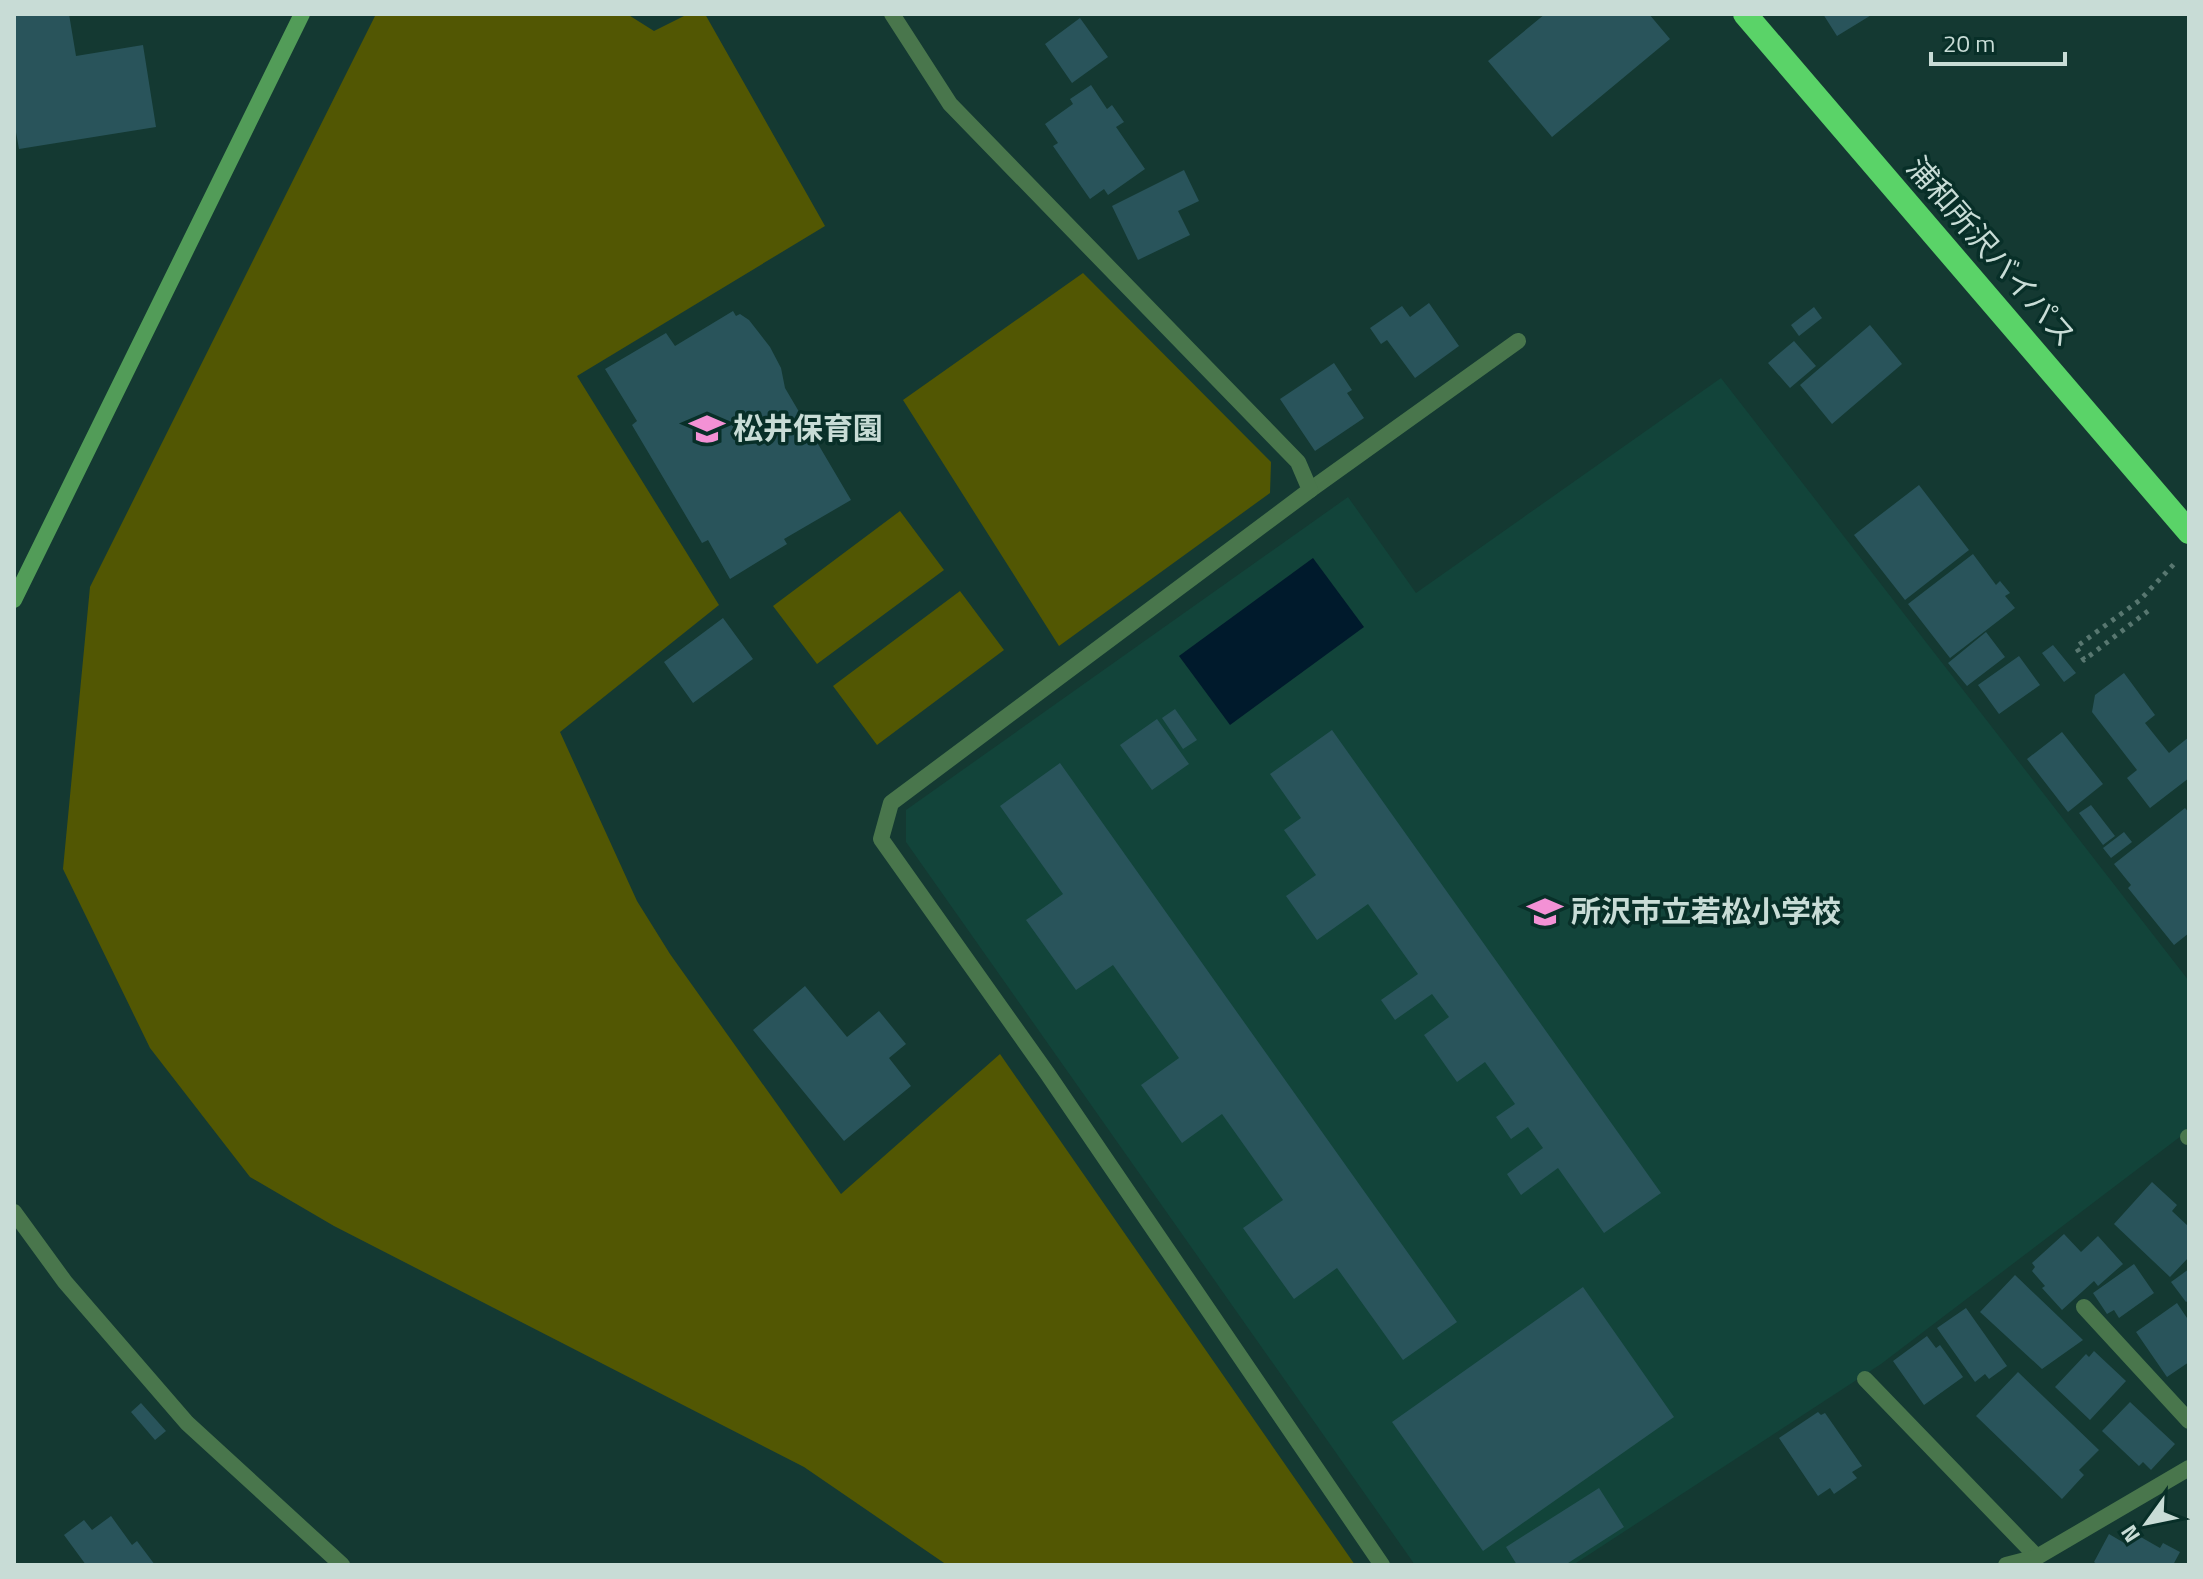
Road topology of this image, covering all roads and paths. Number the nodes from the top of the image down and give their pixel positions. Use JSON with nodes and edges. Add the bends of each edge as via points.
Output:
{"nodes":[{"id":1,"x":302,"y":14,"type":"edge"},
{"id":2,"x":892,"y":14,"type":"edge"},
{"id":3,"x":1745,"y":14,"type":"edge"},
{"id":4,"x":1518,"y":341,"type":"dead end"},
{"id":5,"x":1310,"y":490,"type":"junction"},
{"id":6,"x":2189,"y":532,"type":"edge"},
{"id":7,"x":2179,"y":559,"type":"dead end"},
{"id":8,"x":14,"y":600,"type":"edge"},
{"id":9,"x":2148,"y":611,"type":"dead end"},
{"id":10,"x":14,"y":1212,"type":"edge"},
{"id":11,"x":2084,"y":1307,"type":"dead end"},
{"id":12,"x":1865,"y":1379,"type":"dead end"},
{"id":13,"x":2189,"y":1421,"type":"edge"},
{"id":14,"x":2189,"y":1468,"type":"edge"},
{"id":15,"x":2044,"y":1561,"type":"edge"},
{"id":16,"x":342,"y":1565,"type":"edge"},
{"id":17,"x":1382,"y":1565,"type":"edge"},
{"id":18,"x":2006,"y":1565,"type":"edge"}],
"edges":[{"from":1,"to":8,"type":"street"},
{"from":2,"to":5,"type":"street","via":[[950,104],[1298,462]]},
{"from":3,"to":6,"type":"highway","name":"浦和所沢バイパス"},
{"from":4,"to":5,"type":"street"},
{"from":5,"to":17,"type":"street","via":[[891,803],[881,839]]},
{"from":7,"to":9,"type":"path","via":[[2140,600],[2076,647],[2084,660]]},
{"from":10,"to":16,"type":"street","via":[[65,1282],[187,1423]]},
{"from":11,"to":13,"type":"street"},
{"from":12,"to":15,"type":"street"},
{"from":14,"to":15,"type":"street"},
{"from":15,"to":18,"type":"street"}]}
